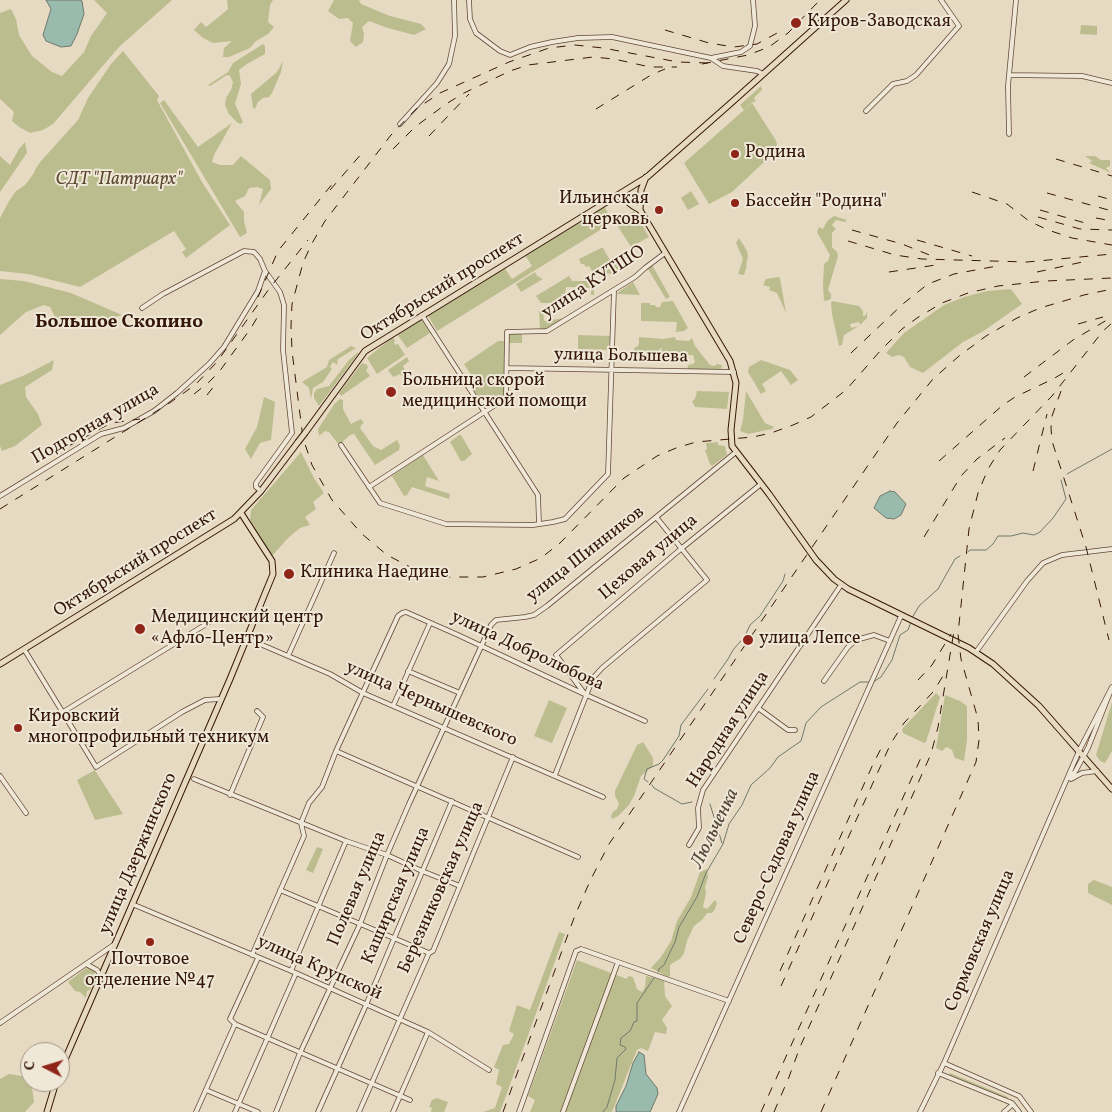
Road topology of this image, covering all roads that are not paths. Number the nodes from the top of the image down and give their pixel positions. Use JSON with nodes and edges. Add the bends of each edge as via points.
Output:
{"nodes":[{"id":1,"x":454,"y":0,"type":"edge"},
{"id":2,"x":469,"y":0,"type":"edge"},
{"id":3,"x":753,"y":0,"type":"edge"},
{"id":4,"x":846,"y":0,"type":"edge"},
{"id":5,"x":941,"y":0,"type":"edge"},
{"id":6,"x":1016,"y":0,"type":"edge"},
{"id":7,"x":711,"y":58,"type":"junction"},
{"id":8,"x":763,"y":74,"type":"junction"},
{"id":9,"x":1010,"y":75,"type":"junction"},
{"id":10,"x":1112,"y":83,"type":"edge"},
{"id":11,"x":866,"y":111,"type":"dead end"},
{"id":12,"x":400,"y":124,"type":"dead end"},
{"id":13,"x":1009,"y":134,"type":"dead end"},
{"id":14,"x":646,"y":177,"type":"junction"},
{"id":15,"x":629,"y":188,"type":"junction"},
{"id":16,"x":617,"y":196,"type":"junction"},
{"id":17,"x":640,"y":197,"type":"junction"},
{"id":18,"x":630,"y":204,"type":"junction"},
{"id":19,"x":640,"y":210,"type":"junction"},
{"id":20,"x":665,"y":253,"type":"junction"},
{"id":21,"x":265,"y":271,"type":"junction"},
{"id":22,"x":614,"y":290,"type":"junction"},
{"id":23,"x":142,"y":308,"type":"dead end"},
{"id":24,"x":422,"y":315,"type":"junction"},
{"id":25,"x":507,"y":368,"type":"junction"},
{"id":26,"x":612,"y":371,"type":"junction"},
{"id":27,"x":734,"y":372,"type":"junction"},
{"id":28,"x":484,"y":412,"type":"junction"},
{"id":29,"x":341,"y":445,"type":"dead end"},
{"id":30,"x":736,"y":452,"type":"junction"},
{"id":31,"x":761,"y":484,"type":"junction"},
{"id":32,"x":369,"y":487,"type":"junction"},
{"id":33,"x":261,"y":491,"type":"junction"},
{"id":34,"x":0,"y":496,"type":"edge"},
{"id":35,"x":241,"y":513,"type":"junction"},
{"id":36,"x":656,"y":517,"type":"junction"},
{"id":37,"x":539,"y":524,"type":"junction"},
{"id":38,"x":682,"y":548,"type":"junction"},
{"id":39,"x":1112,"y":549,"type":"edge"},
{"id":40,"x":334,"y":553,"type":"dead end"},
{"id":41,"x":841,"y":585,"type":"junction"},
{"id":42,"x":903,"y":617,"type":"junction"},
{"id":43,"x":208,"y":623,"type":"dead end"},
{"id":44,"x":430,"y":623,"type":"junction"},
{"id":45,"x":246,"y":638,"type":"junction"},
{"id":46,"x":890,"y":641,"type":"junction"},
{"id":47,"x":480,"y":646,"type":"junction"},
{"id":48,"x":24,"y":649,"type":"junction"},
{"id":49,"x":976,"y":652,"type":"junction"},
{"id":50,"x":288,"y":656,"type":"junction"},
{"id":51,"x":0,"y":664,"type":"edge"},
{"id":52,"x":408,"y":671,"type":"junction"},
{"id":53,"x":824,"y":681,"type":"dead end"},
{"id":54,"x":1112,"y":687,"type":"edge"},
{"id":55,"x":363,"y":692,"type":"junction"},
{"id":56,"x":460,"y":694,"type":"junction"},
{"id":57,"x":587,"y":696,"type":"junction"},
{"id":58,"x":220,"y":699,"type":"junction"},
{"id":59,"x":393,"y":706,"type":"junction"},
{"id":60,"x":758,"y":708,"type":"junction"},
{"id":61,"x":257,"y":711,"type":"dead end"},
{"id":62,"x":63,"y":712,"type":"junction"},
{"id":63,"x":645,"y":721,"type":"dead end"},
{"id":64,"x":444,"y":727,"type":"junction"},
{"id":65,"x":795,"y":730,"type":"dead end"},
{"id":66,"x":336,"y":751,"type":"junction"},
{"id":67,"x":1079,"y":751,"type":"junction"},
{"id":68,"x":1084,"y":756,"type":"junction"},
{"id":69,"x":513,"y":757,"type":"junction"},
{"id":70,"x":1097,"y":772,"type":"junction"},
{"id":71,"x":555,"y":774,"type":"junction"},
{"id":72,"x":0,"y":776,"type":"edge"},
{"id":73,"x":194,"y":779,"type":"dead end"},
{"id":74,"x":1067,"y":781,"type":"junction"},
{"id":75,"x":417,"y":786,"type":"junction"},
{"id":76,"x":1112,"y":789,"type":"edge"},
{"id":77,"x":230,"y":795,"type":"junction"},
{"id":78,"x":603,"y":797,"type":"dead end"},
{"id":79,"x":452,"y":801,"type":"junction"},
{"id":80,"x":26,"y":812,"type":"dead end"},
{"id":81,"x":488,"y":817,"type":"junction"},
{"id":82,"x":301,"y":823,"type":"junction"},
{"id":83,"x":346,"y":841,"type":"junction"},
{"id":84,"x":689,"y":845,"type":"dead end"},
{"id":85,"x":387,"y":855,"type":"junction"},
{"id":86,"x":578,"y":857,"type":"dead end"},
{"id":87,"x":422,"y":871,"type":"junction"},
{"id":88,"x":460,"y":886,"type":"junction"},
{"id":89,"x":280,"y":890,"type":"junction"},
{"id":90,"x":132,"y":904,"type":"junction"},
{"id":91,"x":318,"y":906,"type":"junction"},
{"id":92,"x":360,"y":924,"type":"junction"},
{"id":93,"x":394,"y":939,"type":"junction"},
{"id":94,"x":115,"y":944,"type":"junction"},
{"id":95,"x":429,"y":954,"type":"junction"},
{"id":96,"x":252,"y":955,"type":"junction"},
{"id":97,"x":258,"y":958,"type":"junction"},
{"id":98,"x":618,"y":962,"type":"junction"},
{"id":99,"x":86,"y":964,"type":"junction"},
{"id":100,"x":293,"y":972,"type":"junction"},
{"id":101,"x":101,"y":977,"type":"junction"},
{"id":102,"x":330,"y":989,"type":"junction"},
{"id":103,"x":729,"y":1002,"type":"junction"},
{"id":104,"x":366,"y":1005,"type":"junction"},
{"id":105,"x":399,"y":1020,"type":"junction"},
{"id":106,"x":0,"y":1023,"type":"edge"},
{"id":107,"x":235,"y":1024,"type":"junction"},
{"id":108,"x":428,"y":1032,"type":"junction"},
{"id":109,"x":267,"y":1038,"type":"junction"},
{"id":110,"x":70,"y":1048,"type":"edge"},
{"id":111,"x":300,"y":1054,"type":"junction"},
{"id":112,"x":944,"y":1063,"type":"junction"},
{"id":113,"x":337,"y":1069,"type":"junction"},
{"id":114,"x":489,"y":1070,"type":"dead end"},
{"id":115,"x":938,"y":1073,"type":"junction"},
{"id":116,"x":371,"y":1084,"type":"junction"},
{"id":117,"x":206,"y":1090,"type":"junction"},
{"id":118,"x":53,"y":1092,"type":"edge"},
{"id":119,"x":400,"y":1096,"type":"junction"},
{"id":120,"x":410,"y":1100,"type":"dead end"},
{"id":121,"x":238,"y":1104,"type":"junction"},
{"id":122,"x":1014,"y":1104,"type":"junction"},
{"id":123,"x":47,"y":1112,"type":"edge"},
{"id":124,"x":196,"y":1112,"type":"edge"},
{"id":125,"x":235,"y":1112,"type":"edge"},
{"id":126,"x":258,"y":1112,"type":"edge"},
{"id":127,"x":276,"y":1112,"type":"edge"},
{"id":128,"x":318,"y":1112,"type":"edge"},
{"id":129,"x":359,"y":1112,"type":"edge"},
{"id":130,"x":393,"y":1112,"type":"edge"},
{"id":131,"x":519,"y":1112,"type":"edge"},
{"id":132,"x":563,"y":1112,"type":"edge"},
{"id":133,"x":679,"y":1112,"type":"edge"},
{"id":134,"x":920,"y":1112,"type":"edge"},
{"id":135,"x":1004,"y":1112,"type":"edge"},
{"id":136,"x":1019,"y":1112,"type":"edge"},
{"id":137,"x":1032,"y":1112,"type":"edge"}],
"edges":[{"from":1,"to":12,"type":"street","via":[[455,36],[449,64],[437,83]]},
{"from":2,"to":7,"type":"street","via":[[471,24],[476,33],[510,55],[543,43],[598,37]]},
{"from":3,"to":7,"type":"street","via":[[755,26],[750,46],[741,52]]},
{"from":4,"to":8,"type":"main road","name":"Октябрьский проспект"},
{"from":5,"to":11,"type":"street","via":[[959,26],[916,75],[893,84]]},
{"from":6,"to":9,"type":"street"},
{"from":7,"to":8,"type":"street","via":[[723,66]]},
{"from":8,"to":14,"type":"main road","name":"Октябрьский проспект"},
{"from":9,"to":10,"type":"street","via":[[1082,76]]},
{"from":9,"to":13,"type":"street"},
{"from":14,"to":15,"type":"main road","name":"Октябрьский проспект"},
{"from":14,"to":17,"type":"main road"},
{"from":15,"to":16,"type":"main road","name":"Октябрьский проспект"},
{"from":15,"to":17,"type":"main road","via":[[636,190]]},
{"from":15,"to":18,"type":"main road","via":[[626,197]]},
{"from":16,"to":18,"type":"main road"},
{"from":16,"to":24,"type":"main road","name":"Октябрьский проспект"},
{"from":17,"to":19,"type":"main road"},
{"from":18,"to":19,"type":"main road"},
{"from":19,"to":20,"type":"main road"},
{"from":20,"to":22,"type":"street","name":"улица КУТШО"},
{"from":20,"to":27,"type":"main road"},
{"from":21,"to":23,"type":"street","via":[[256,254],[244,251]]},
{"from":21,"to":33,"type":"street","via":[[280,292],[284,305],[283,350],[292,433],[256,483]]},
{"from":21,"to":34,"type":"street","name":"Подгорная улица","via":[[256,296],[224,347],[177,393],[154,411],[124,428],[102,434]]},
{"from":22,"to":25,"type":"street","name":"улица КУТШО","via":[[547,331],[507,332]]},
{"from":22,"to":26,"type":"street"},
{"from":24,"to":28,"type":"street"},
{"from":24,"to":33,"type":"main road","name":"Октябрьский проспект","bridge":true,"via":[[365,351]]},
{"from":25,"to":26,"type":"street","name":"улица Большева"},
{"from":25,"to":28,"type":"street","via":[[506,398]]},
{"from":26,"to":27,"type":"street","name":"улица Большева"},
{"from":26,"to":37,"type":"street","via":[[608,474],[565,519]]},
{"from":27,"to":30,"type":"main road","via":[[731,442]]},
{"from":28,"to":32,"type":"street"},
{"from":28,"to":37,"type":"street","via":[[538,496]]},
{"from":29,"to":32,"type":"street"},
{"from":30,"to":31,"type":"main road"},
{"from":30,"to":36,"type":"street","name":"улица Шинников"},
{"from":31,"to":38,"type":"street","name":"Цеховая улица"},
{"from":31,"to":41,"type":"main road","via":[[816,560]]},
{"from":32,"to":37,"type":"street","via":[[380,503],[446,524]]},
{"from":33,"to":35,"type":"main road","name":"Октябрьский проспект"},
{"from":35,"to":45,"type":"main road","name":"улица Дзержинского","via":[[274,569]]},
{"from":35,"to":48,"type":"main road","name":"Октябрьский проспект"},
{"from":36,"to":38,"type":"street"},
{"from":36,"to":47,"type":"street","name":"улица Шинников","via":[[547,606],[534,614],[493,622]]},
{"from":38,"to":57,"type":"street","via":[[707,580],[602,668],[593,678]]},
{"from":38,"to":57,"type":"street","name":"Цеховая улица","via":[[556,655]]},
{"from":39,"to":49,"type":"street","via":[[1062,555],[1043,563]]},
{"from":40,"to":50,"type":"street"},
{"from":41,"to":42,"type":"main road"},
{"from":41,"to":60,"type":"street","name":"Народная улица"},
{"from":42,"to":46,"type":"street","name":"Северо-Садовая улица"},
{"from":42,"to":49,"type":"main road"},
{"from":43,"to":62,"type":"street"},
{"from":44,"to":47,"type":"street","name":"улица Добролюбова"},
{"from":44,"to":52,"type":"street"},
{"from":44,"to":55,"type":"street","name":"улица Добролюбова","via":[[406,612],[398,616]]},
{"from":45,"to":50,"type":"street","name":"улица Чернышевского"},
{"from":45,"to":58,"type":"main road","name":"улица Дзержинского"},
{"from":46,"to":53,"type":"street","via":[[874,634],[856,640]]},
{"from":46,"to":103,"type":"street","name":"Северо-Садовая улица"},
{"from":47,"to":56,"type":"street","name":"улица Шинников"},
{"from":47,"to":57,"type":"street","name":"улица Добролюбова"},
{"from":48,"to":51,"type":"main road","name":"Октябрьский проспект"},
{"from":48,"to":62,"type":"street"},
{"from":49,"to":67,"type":"main road","via":[[1030,696]]},
{"from":50,"to":55,"type":"street","name":"улица Чернышевского"},
{"from":52,"to":56,"type":"street"},
{"from":52,"to":59,"type":"street"},
{"from":54,"to":67,"type":"street","name":"Сормовская улица"},
{"from":54,"to":68,"type":"street","name":"Сормовская улица"},
{"from":55,"to":59,"type":"street","name":"улица Чернышевского"},
{"from":55,"to":66,"type":"street"},
{"from":56,"to":64,"type":"street","name":"улица Шинников"},
{"from":57,"to":63,"type":"street","name":"улица Добролюбова"},
{"from":57,"to":71,"type":"street"},
{"from":58,"to":62,"type":"street","via":[[205,700],[182,712],[96,767]]},
{"from":58,"to":90,"type":"main road","name":"улица Дзержинского"},
{"from":59,"to":64,"type":"street","name":"улица Чернышевского"},
{"from":60,"to":65,"type":"street","via":[[788,730]]},
{"from":60,"to":84,"type":"street","name":"Народная улица","via":[[703,790],[698,808],[698,828]]},
{"from":61,"to":77,"type":"street","via":[[264,717]]},
{"from":64,"to":69,"type":"street","name":"улица Чернышевского"},
{"from":64,"to":75,"type":"street","name":"улица Шинников"},
{"from":66,"to":75,"type":"street"},
{"from":66,"to":82,"type":"street","via":[[322,787],[309,802]]},
{"from":67,"to":68,"type":"main road"},
{"from":67,"to":74,"type":"street","name":"Сормовская улица"},
{"from":68,"to":70,"type":"main road"},
{"from":68,"to":74,"type":"street","name":"Сормовская улица"},
{"from":69,"to":71,"type":"street","name":"улица Чернышевского"},
{"from":69,"to":81,"type":"street","name":"Березниковская улица"},
{"from":70,"to":74,"type":"street","via":[[1082,772]]},
{"from":70,"to":76,"type":"main road"},
{"from":71,"to":78,"type":"street","name":"улица Чернышевского"},
{"from":72,"to":80,"type":"street"},
{"from":73,"to":77,"type":"street"},
{"from":74,"to":112,"type":"street","name":"Сормовская улица"},
{"from":75,"to":79,"type":"street"},
{"from":75,"to":85,"type":"street","name":"Полевая улица"},
{"from":77,"to":82,"type":"street"},
{"from":79,"to":81,"type":"street"},
{"from":79,"to":87,"type":"street","name":"Каширская улица"},
{"from":81,"to":86,"type":"street"},
{"from":81,"to":88,"type":"street","name":"Березниковская улица"},
{"from":82,"to":83,"type":"street"},
{"from":82,"to":89,"type":"street","via":[[304,836]]},
{"from":83,"to":85,"type":"street"},
{"from":83,"to":91,"type":"street"},
{"from":85,"to":87,"type":"street"},
{"from":85,"to":92,"type":"street","name":"Полевая улица"},
{"from":87,"to":88,"type":"street"},
{"from":87,"to":93,"type":"street","name":"Каширская улица"},
{"from":88,"to":95,"type":"street","name":"Березниковская улица"},
{"from":89,"to":91,"type":"street"},
{"from":89,"to":96,"type":"street"},
{"from":90,"to":94,"type":"main road","name":"улица Дзержинского"},
{"from":90,"to":96,"type":"street","name":"улица Крупской"},
{"from":91,"to":92,"type":"street"},
{"from":91,"to":100,"type":"street"},
{"from":92,"to":93,"type":"street"},
{"from":92,"to":102,"type":"street","name":"Полевая улица"},
{"from":93,"to":95,"type":"street"},
{"from":93,"to":104,"type":"street","name":"Каширская улица"},
{"from":94,"to":99,"type":"street"},
{"from":94,"to":101,"type":"main road","name":"улица Дзержинского"},
{"from":95,"to":105,"type":"street","name":"Березниковская улица"},
{"from":96,"to":97,"type":"street","name":"улица Крупской"},
{"from":97,"to":100,"type":"street","name":"улица Крупской"},
{"from":97,"to":107,"type":"street","via":[[230,1019]]},
{"from":98,"to":103,"type":"street"},
{"from":98,"to":131,"type":"street","via":[[581,949],[576,951]]},
{"from":98,"to":132,"type":"street"},
{"from":99,"to":101,"type":"street","via":[[97,970]]},
{"from":99,"to":106,"type":"street"},
{"from":100,"to":102,"type":"street","name":"улица Крупской"},
{"from":100,"to":109,"type":"street"},
{"from":101,"to":110,"type":"main road","name":"улица Дзержинского"},
{"from":102,"to":104,"type":"street","name":"улица Крупской"},
{"from":102,"to":111,"type":"street","name":"Полевая улица"},
{"from":103,"to":133,"type":"street","name":"Северо-Садовая улица"},
{"from":104,"to":105,"type":"street","name":"улица Крупской"},
{"from":104,"to":113,"type":"street","name":"Каширская улица"},
{"from":105,"to":108,"type":"street","name":"улица Крупской"},
{"from":105,"to":116,"type":"street","name":"Березниковская улица"},
{"from":107,"to":109,"type":"street"},
{"from":107,"to":117,"type":"street"},
{"from":108,"to":114,"type":"street","name":"улица Крупской"},
{"from":108,"to":119,"type":"street"},
{"from":109,"to":111,"type":"street"},
{"from":109,"to":121,"type":"street"},
{"from":111,"to":113,"type":"street"},
{"from":111,"to":127,"type":"street","name":"Полевая улица"},
{"from":112,"to":115,"type":"street","name":"Сормовская улица"},
{"from":112,"to":137,"type":"street","via":[[1019,1096]]},
{"from":113,"to":116,"type":"street"},
{"from":113,"to":128,"type":"street","name":"Каширская улица"},
{"from":115,"to":122,"type":"street"},
{"from":115,"to":134,"type":"street","name":"Сормовская улица"},
{"from":116,"to":119,"type":"street"},
{"from":116,"to":129,"type":"street","name":"Березниковская улица"},
{"from":117,"to":121,"type":"street"},
{"from":117,"to":124,"type":"street"},
{"from":118,"to":123,"type":"main road"},
{"from":119,"to":120,"type":"street"},
{"from":119,"to":130,"type":"street"},
{"from":121,"to":125,"type":"street"},
{"from":121,"to":126,"type":"street"},
{"from":122,"to":135,"type":"street"},
{"from":122,"to":136,"type":"street"}]}
